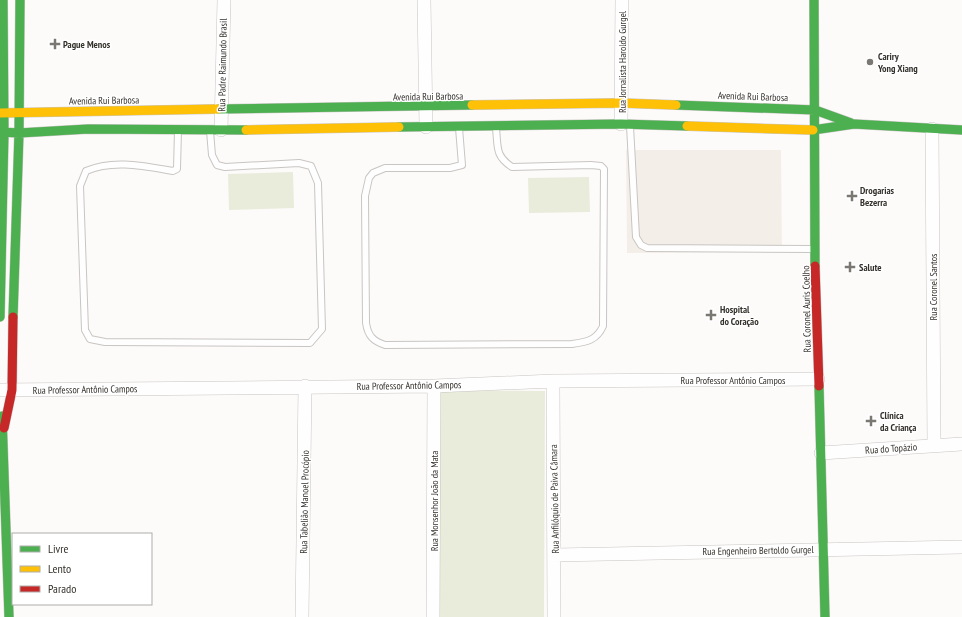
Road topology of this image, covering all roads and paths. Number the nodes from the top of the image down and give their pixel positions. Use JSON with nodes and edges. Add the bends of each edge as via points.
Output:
{"nodes":[{"id":1,"x":3,"y":0,"type":"edge"},
{"id":2,"x":20,"y":0,"type":"edge"},
{"id":3,"x":224,"y":0,"type":"edge"},
{"id":4,"x":424,"y":0,"type":"edge"},
{"id":5,"x":622,"y":0,"type":"edge"},
{"id":6,"x":814,"y":0,"type":"edge"},
{"id":7,"x":621,"y":103,"type":"junction"},
{"id":8,"x":426,"y":107,"type":"junction"},
{"id":9,"x":221,"y":109,"type":"junction"},
{"id":10,"x":815,"y":110,"type":"junction"},
{"id":11,"x":2,"y":113,"type":"edge"},
{"id":12,"x":19,"y":113,"type":"junction"},
{"id":13,"x":178,"y":120,"type":"junction"},
{"id":14,"x":626,"y":124,"type":"junction"},
{"id":15,"x":854,"y":124,"type":"junction"},
{"id":16,"x":496,"y":126,"type":"junction"},
{"id":17,"x":426,"y":127,"type":"junction"},
{"id":18,"x":459,"y":127,"type":"junction"},
{"id":19,"x":932,"y":129,"type":"junction"},
{"id":20,"x":215,"y":130,"type":"junction"},
{"id":21,"x":815,"y":130,"type":"junction"},
{"id":22,"x":962,"y":130,"type":"edge"},
{"id":23,"x":2,"y":132,"type":"edge"},
{"id":24,"x":19,"y":133,"type":"junction"},
{"id":25,"x":815,"y":249,"type":"junction"},
{"id":26,"x":0,"y":317,"type":"edge"},
{"id":27,"x":818,"y":379,"type":"junction"},
{"id":28,"x":553,"y":381,"type":"junction"},
{"id":29,"x":305,"y":386,"type":"junction"},
{"id":30,"x":434,"y":386,"type":"junction"},
{"id":31,"x":6,"y":390,"type":"edge"},
{"id":32,"x":0,"y":401,"type":"edge"},
{"id":33,"x":4,"y":428,"type":"junction"},
{"id":34,"x":962,"y":444,"type":"edge"},
{"id":35,"x":934,"y":445,"type":"junction"},
{"id":36,"x":821,"y":453,"type":"junction"},
{"id":37,"x":962,"y":546,"type":"edge"},
{"id":38,"x":824,"y":549,"type":"junction"},
{"id":39,"x":555,"y":555,"type":"junction"},
{"id":40,"x":10,"y":615,"type":"edge"},
{"id":41,"x":302,"y":617,"type":"edge"},
{"id":42,"x":433,"y":617,"type":"edge"},
{"id":43,"x":554,"y":617,"type":"edge"},
{"id":44,"x":825,"y":617,"type":"edge"}],
"edges":[{"from":1,"to":11,"type":"main road"},
{"from":2,"to":12,"type":"main road"},
{"from":3,"to":9,"type":"street","name":"Rua Padre Raimundo Brasil"},
{"from":4,"to":8,"type":"street"},
{"from":5,"to":7,"type":"street","name":"Rua Jornalista Haroldo Gurgel"},
{"from":6,"to":10,"type":"main road","name":"Rua Coronel Auris Coelho"},
{"from":7,"to":8,"type":"main road","name":"Avenida Rui Barbosa"},
{"from":7,"to":10,"type":"main road","name":"Avenida Rui Barbosa"},
{"from":7,"to":14,"type":"street","name":"Rua Jornalista Haroldo Gurgel"},
{"from":8,"to":9,"type":"main road","name":"Avenida Rui Barbosa"},
{"from":8,"to":17,"type":"street"},
{"from":9,"to":13,"type":"main road","name":"Avenida Rui Barbosa"},
{"from":9,"to":20,"type":"street","name":"Rua Padre Raimundo Brasil"},
{"from":10,"to":15,"type":"main road","name":"Avenida Rui Barbosa"},
{"from":10,"to":21,"type":"main road","name":"Rua Coronel Auris Coelho"},
{"from":11,"to":12,"type":"main road","name":"Avenida Rui Barbosa"},
{"from":11,"to":23,"type":"main road"},
{"from":12,"to":13,"type":"main road","name":"Avenida Rui Barbosa"},
{"from":12,"to":24,"type":"main road"},
{"from":13,"to":20,"type":"main road","name":"Avenida Rui Barbosa"},
{"from":13,"to":20,"type":"lane","via":[[177,169],[172,171],[132,164],[97,166],[86,171],[80,186],[80,194],[85,330],[90,339],[105,342],[310,343],[322,329],[318,183],[311,166],[217,165],[212,155]]},
{"from":13,"to":24,"type":"main road","name":"Avenida Rui Barbosa"},
{"from":14,"to":16,"type":"main road","name":"Avenida Rui Barbosa"},
{"from":14,"to":21,"type":"main road","name":"Avenida Rui Barbosa"},
{"from":14,"to":25,"type":"lane","via":[[636,238],[641,245],[647,248]]},
{"from":15,"to":19,"type":"main road","name":"Avenida Rui Barbosa"},
{"from":15,"to":21,"type":"main road","name":"Avenida Rui Barbosa"},
{"from":16,"to":18,"type":"main road","name":"Avenida Rui Barbosa"},
{"from":16,"to":18,"type":"lane","via":[[499,153],[502,160],[512,167],[591,165],[604,169],[603,326],[599,334],[590,341],[572,344],[385,345],[370,337],[366,323],[365,196],[369,178],[373,173],[385,168],[450,168],[462,164]]},
{"from":17,"to":18,"type":"main road","name":"Avenida Rui Barbosa"},
{"from":17,"to":20,"type":"main road","name":"Avenida Rui Barbosa"},
{"from":19,"to":22,"type":"main road","name":"Avenida Rui Barbosa"},
{"from":19,"to":35,"type":"street","name":"Rua Coronel Santos"},
{"from":21,"to":25,"type":"main road","name":"Rua Coronel Auris Coelho"},
{"from":23,"to":24,"type":"main road","name":"Avenida Rui Barbosa"},
{"from":23,"to":26,"type":"main road"},
{"from":24,"to":31,"type":"main road"},
{"from":25,"to":27,"type":"main road","name":"Rua Coronel Auris Coelho"},
{"from":27,"to":28,"type":"street","name":"Rua Professor Antônio Campos"},
{"from":27,"to":36,"type":"main road","name":"Rua Coronel Auris Coelho"},
{"from":28,"to":30,"type":"street","name":"Rua Professor Antônio Campos"},
{"from":28,"to":39,"type":"street","name":"Rua Anfilóquio de Paiva Câmara"},
{"from":29,"to":30,"type":"street","name":"Rua Professor Antônio Campos"},
{"from":29,"to":31,"type":"street","name":"Rua Professor Antônio Campos"},
{"from":29,"to":41,"type":"street","name":"Rua Tabelião Manoel Procópio"},
{"from":30,"to":42,"type":"street","name":"Rua Monsenhor João da Mata"},
{"from":31,"to":33,"type":"main road"},
{"from":32,"to":33,"type":"main road"},
{"from":33,"to":40,"type":"main road"},
{"from":34,"to":35,"type":"street","name":"Rua do Topázio"},
{"from":35,"to":36,"type":"street","name":"Rua do Topázio"},
{"from":36,"to":38,"type":"main road","name":"Rua Coronel Auris Coelho"},
{"from":37,"to":38,"type":"street","name":"Rua Engenheiro Bertoldo Gurgel"},
{"from":38,"to":39,"type":"street","name":"Rua Engenheiro Bertoldo Gurgel"},
{"from":38,"to":44,"type":"main road","name":"Rua Coronel Auris Coelho"},
{"from":39,"to":43,"type":"street","name":"Rua Anfilóquio de Paiva Câmara"}]}
